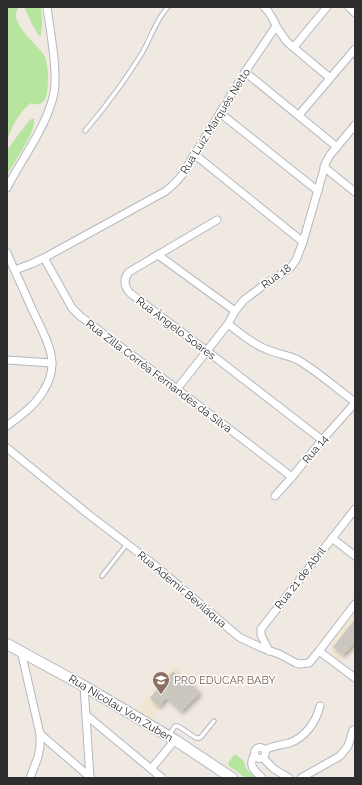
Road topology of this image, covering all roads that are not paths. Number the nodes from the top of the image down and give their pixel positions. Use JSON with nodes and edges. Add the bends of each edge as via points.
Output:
{"nodes":[{"id":1,"x":47,"y":7,"type":"edge"},
{"id":2,"x":168,"y":7,"type":"edge"},
{"id":3,"x":264,"y":7,"type":"edge"},
{"id":4,"x":327,"y":7,"type":"edge"},
{"id":5,"x":349,"y":7,"type":"edge"},
{"id":6,"x":355,"y":13,"type":"edge"},
{"id":7,"x":276,"y":26,"type":"junction"},
{"id":8,"x":294,"y":47,"type":"junction"},
{"id":9,"x":355,"y":49,"type":"edge"},
{"id":10,"x":245,"y":72,"type":"junction"},
{"id":11,"x":330,"y":78,"type":"junction"},
{"id":12,"x":220,"y":113,"type":"junction"},
{"id":13,"x":298,"y":115,"type":"junction"},
{"id":14,"x":355,"y":125,"type":"edge"},
{"id":15,"x":85,"y":131,"type":"dead end"},
{"id":16,"x":337,"y":147,"type":"junction"},
{"id":17,"x":194,"y":154,"type":"junction"},
{"id":18,"x":324,"y":167,"type":"junction"},
{"id":19,"x":7,"y":188,"type":"edge"},
{"id":20,"x":318,"y":191,"type":"junction"},
{"id":21,"x":355,"y":192,"type":"edge"},
{"id":22,"x":217,"y":220,"type":"dead end"},
{"id":23,"x":303,"y":242,"type":"junction"},
{"id":24,"x":7,"y":253,"type":"edge"},
{"id":25,"x":158,"y":255,"type":"junction"},
{"id":26,"x":44,"y":258,"type":"junction"},
{"id":27,"x":15,"y":270,"type":"junction"},
{"id":28,"x":235,"y":311,"type":"junction"},
{"id":29,"x":228,"y":324,"type":"junction"},
{"id":30,"x":207,"y":351,"type":"junction"},
{"id":31,"x":7,"y":360,"type":"edge"},
{"id":32,"x":52,"y":363,"type":"junction"},
{"id":33,"x":177,"y":389,"type":"junction"},
{"id":34,"x":355,"y":403,"type":"edge"},
{"id":35,"x":7,"y":426,"type":"edge"},
{"id":36,"x":322,"y":440,"type":"junction"},
{"id":37,"x":7,"y":448,"type":"edge"},
{"id":38,"x":292,"y":478,"type":"junction"},
{"id":39,"x":275,"y":496,"type":"dead end"},
{"id":40,"x":355,"y":509,"type":"edge"},
{"id":41,"x":332,"y":538,"type":"junction"},
{"id":42,"x":127,"y":544,"type":"junction"},
{"id":43,"x":355,"y":556,"type":"edge"},
{"id":44,"x":102,"y":576,"type":"dead end"},
{"id":45,"x":355,"y":604,"type":"edge"},
{"id":46,"x":7,"y":644,"type":"edge"},
{"id":47,"x":21,"y":651,"type":"junction"},
{"id":48,"x":269,"y":651,"type":"junction"},
{"id":49,"x":319,"y":651,"type":"junction"},
{"id":50,"x":355,"y":678,"type":"edge"},
{"id":51,"x":84,"y":686,"type":"junction"},
{"id":52,"x":320,"y":706,"type":"dead end"},
{"id":53,"x":86,"y":715,"type":"junction"},
{"id":54,"x":214,"y":721,"type":"dead end"},
{"id":55,"x":353,"y":730,"type":"dead end"},
{"id":56,"x":40,"y":734,"type":"junction"},
{"id":57,"x":172,"y":738,"type":"junction"},
{"id":58,"x":259,"y":756,"type":"junction"},
{"id":59,"x":151,"y":769,"type":"junction"},
{"id":60,"x":30,"y":778,"type":"edge"},
{"id":61,"x":90,"y":778,"type":"edge"},
{"id":62,"x":162,"y":778,"type":"edge"},
{"id":63,"x":232,"y":778,"type":"edge"},
{"id":64,"x":262,"y":778,"type":"edge"},
{"id":65,"x":289,"y":778,"type":"edge"},
{"id":66,"x":301,"y":778,"type":"edge"}],
"edges":[{"from":1,"to":19,"type":"street","via":[[55,73],[54,92],[48,113]]},
{"from":2,"to":15,"type":"lane","via":[[123,82]]},
{"from":3,"to":7,"type":"street"},
{"from":4,"to":8,"type":"street"},
{"from":5,"to":6,"type":"street"},
{"from":7,"to":8,"type":"street","via":[[287,42]]},
{"from":7,"to":10,"type":"street","name":"Rua Luiz Marquês Netto"},
{"from":8,"to":11,"type":"street"},
{"from":9,"to":11,"type":"street"},
{"from":10,"to":12,"type":"street","name":"Rua Luiz Marquês Netto"},
{"from":10,"to":13,"type":"street"},
{"from":11,"to":13,"type":"street"},
{"from":12,"to":17,"type":"street","name":"Rua Luiz Marquês Netto"},
{"from":12,"to":20,"type":"street"},
{"from":13,"to":16,"type":"street"},
{"from":14,"to":16,"type":"street","name":"Rua 18"},
{"from":16,"to":18,"type":"street","name":"Rua 18"},
{"from":17,"to":23,"type":"street"},
{"from":17,"to":26,"type":"street","name":"Rua Luiz Marquês Netto","via":[[182,175],[166,191]]},
{"from":18,"to":20,"type":"street","name":"Rua 18"},
{"from":18,"to":21,"type":"street"},
{"from":20,"to":23,"type":"street","name":"Rua 18"},
{"from":22,"to":25,"type":"street","name":"Rua Ângelo Soares"},
{"from":23,"to":28,"type":"street","name":"Rua 18","via":[[291,267],[252,293]]},
{"from":24,"to":27,"type":"street"},
{"from":25,"to":28,"type":"street"},
{"from":25,"to":30,"type":"street","name":"Rua Ângelo Soares","via":[[129,272],[125,286],[130,293]]},
{"from":26,"to":27,"type":"street","name":"Rua Luiz Marquês Netto"},
{"from":26,"to":33,"type":"street","name":"Rua Zilla Corrêa Fernandes da Silva","via":[[72,308],[80,316]]},
{"from":27,"to":32,"type":"street","via":[[40,325]]},
{"from":28,"to":29,"type":"street","name":"Rua 18"},
{"from":29,"to":30,"type":"street","name":"Rua 18"},
{"from":29,"to":34,"type":"street","via":[[255,344],[298,360]]},
{"from":30,"to":33,"type":"street","name":"Rua 18"},
{"from":30,"to":36,"type":"street","name":"Rua Ângelo Soares"},
{"from":31,"to":32,"type":"street"},
{"from":32,"to":35,"type":"street","via":[[44,391],[30,407]]},
{"from":33,"to":38,"type":"street","name":"Rua Zilla Corrêa Fernandes da Silva"},
{"from":34,"to":36,"type":"street","name":"Rua 14"},
{"from":36,"to":38,"type":"street","name":"Rua 14"},
{"from":37,"to":42,"type":"street","name":"Rua Ademir Beviláqua"},
{"from":38,"to":39,"type":"street","name":"Rua 14"},
{"from":40,"to":41,"type":"street","name":"Rua 21 de Abril"},
{"from":41,"to":43,"type":"street"},
{"from":41,"to":48,"type":"street","name":"Rua 21 de Abril","via":[[261,629],[261,635]]},
{"from":42,"to":44,"type":"lane"},
{"from":42,"to":48,"type":"street","name":"Rua Ademir Beviláqua","via":[[239,637]]},
{"from":45,"to":49,"type":"street","name":"Rua Ademir Beviláqua"},
{"from":46,"to":47,"type":"street","name":"Rua Nicolau Von Zuben"},
{"from":47,"to":51,"type":"street","name":"Rua Nicolau Von Zuben"},
{"from":47,"to":56,"type":"street"},
{"from":48,"to":49,"type":"street","name":"Rua Ademir Beviláqua","via":[[300,664],[309,662]]},
{"from":49,"to":50,"type":"street"},
{"from":51,"to":53,"type":"street"},
{"from":51,"to":57,"type":"street","name":"Rua Nicolau Von Zuben"},
{"from":52,"to":58,"type":"street","via":[[312,725],[299,738],[265,750],[257,749],[255,752]]},
{"from":53,"to":59,"type":"street"},
{"from":53,"to":61,"type":"street"},
{"from":54,"to":57,"type":"lane","via":[[199,738],[175,726]]},
{"from":55,"to":66,"type":"street","via":[[348,746],[340,756]]},
{"from":56,"to":60,"type":"street","via":[[38,757]]},
{"from":56,"to":61,"type":"street"},
{"from":57,"to":59,"type":"street"},
{"from":57,"to":63,"type":"street","name":"Rua Nicolau Von Zuben"},
{"from":58,"to":64,"type":"street","via":[[252,764]]},
{"from":58,"to":65,"type":"street"},
{"from":59,"to":62,"type":"street"}]}
